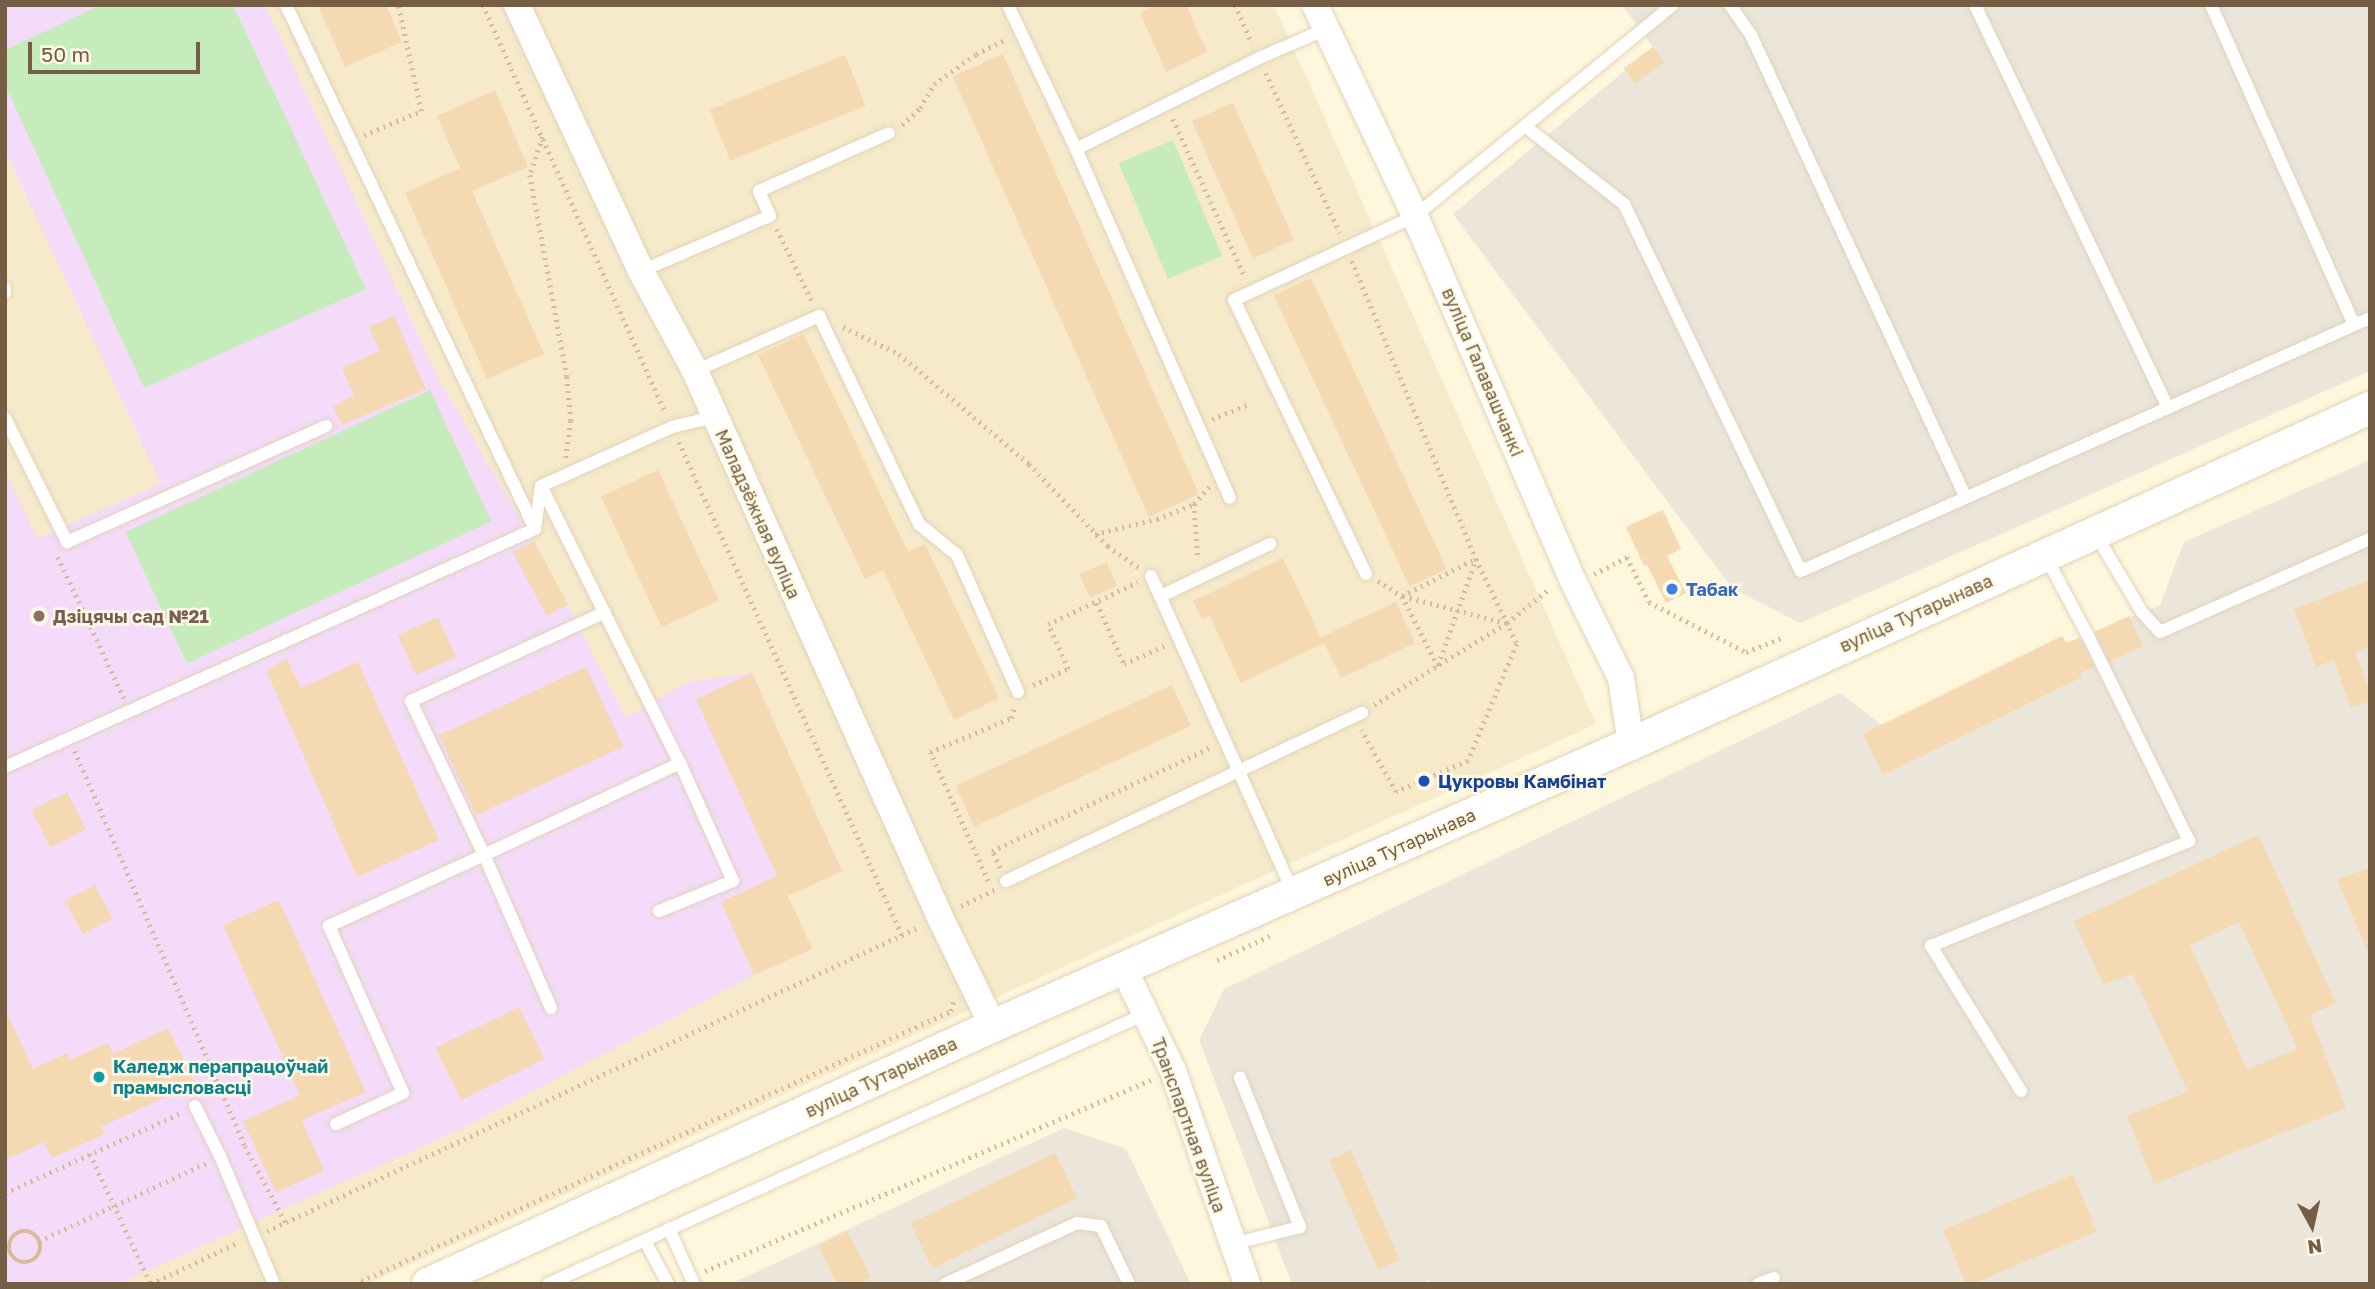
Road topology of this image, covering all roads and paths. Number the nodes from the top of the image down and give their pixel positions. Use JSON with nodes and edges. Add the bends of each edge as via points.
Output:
{"nodes":[{"id":1,"x":286,"y":5,"type":"edge"},
{"id":2,"x":398,"y":5,"type":"edge"},
{"id":3,"x":483,"y":5,"type":"edge"},
{"id":4,"x":517,"y":5,"type":"edge"},
{"id":5,"x":1008,"y":5,"type":"edge"},
{"id":6,"x":1236,"y":5,"type":"edge"},
{"id":7,"x":1673,"y":5,"type":"edge"},
{"id":8,"x":1730,"y":5,"type":"edge"},
{"id":9,"x":1975,"y":5,"type":"edge"},
{"id":10,"x":2211,"y":5,"type":"edge"},
{"id":11,"x":1320,"y":17,"type":"edge"},
{"id":12,"x":1020,"y":33,"type":"junction"},
{"id":13,"x":1259,"y":58,"type":"junction"},
{"id":14,"x":1166,"y":103,"type":"junction"},
{"id":15,"x":1527,"y":127,"type":"junction"},
{"id":16,"x":889,"y":134,"type":"joint"},
{"id":17,"x":543,"y":136,"type":"junction"},
{"id":18,"x":349,"y":141,"type":"junction"},
{"id":19,"x":1076,"y":149,"type":"junction"},
{"id":20,"x":771,"y":216,"type":"junction"},
{"id":21,"x":1415,"y":216,"type":"junction"},
{"id":22,"x":1347,"y":248,"type":"junction"},
{"id":23,"x":640,"y":271,"type":"junction"},
{"id":24,"x":1251,"y":290,"type":"junction"},
{"id":25,"x":819,"y":316,"type":"junction"},
{"id":26,"x":2370,"y":318,"type":"edge"},
{"id":27,"x":2354,"y":325,"type":"junction"},
{"id":28,"x":695,"y":371,"type":"junction"},
{"id":29,"x":1244,"y":407,"type":"dead end"},
{"id":30,"x":2168,"y":408,"type":"junction"},
{"id":31,"x":2370,"y":408,"type":"edge"},
{"id":32,"x":714,"y":416,"type":"junction"},
{"id":33,"x":5,"y":418,"type":"edge"},
{"id":34,"x":1199,"y":425,"type":"junction"},
{"id":35,"x":326,"y":426,"type":"dead end"},
{"id":36,"x":673,"y":427,"type":"junction"},
{"id":37,"x":567,"y":473,"type":"junction"},
{"id":38,"x":541,"y":485,"type":"junction"},
{"id":39,"x":1230,"y":498,"type":"dead end"},
{"id":40,"x":1966,"y":498,"type":"junction"},
{"id":41,"x":535,"y":529,"type":"junction"},
{"id":42,"x":2095,"y":532,"type":"junction"},
{"id":43,"x":1095,"y":534,"type":"junction"},
{"id":44,"x":2370,"y":538,"type":"edge"},
{"id":45,"x":1270,"y":544,"type":"dead end"},
{"id":46,"x":57,"y":554,"type":"dead end"},
{"id":47,"x":2044,"y":555,"type":"junction"},
{"id":48,"x":1476,"y":559,"type":"junction"},
{"id":49,"x":1367,"y":574,"type":"joint"},
{"id":50,"x":1593,"y":574,"type":"dead end"},
{"id":51,"x":1151,"y":576,"type":"junction"},
{"id":52,"x":1199,"y":578,"type":"junction"},
{"id":53,"x":1550,"y":588,"type":"dead end"},
{"id":54,"x":1160,"y":596,"type":"junction"},
{"id":55,"x":1402,"y":596,"type":"junction"},
{"id":56,"x":1097,"y":603,"type":"junction"},
{"id":57,"x":1457,"y":611,"type":"junction"},
{"id":58,"x":605,"y":612,"type":"junction"},
{"id":59,"x":1507,"y":623,"type":"junction"},
{"id":60,"x":1784,"y":637,"type":"dead end"},
{"id":61,"x":1170,"y":643,"type":"dead end"},
{"id":62,"x":1437,"y":666,"type":"junction"},
{"id":63,"x":1018,"y":692,"type":"junction"},
{"id":64,"x":131,"y":711,"type":"junction"},
{"id":65,"x":1358,"y":715,"type":"junction"},
{"id":66,"x":70,"y":738,"type":"junction"},
{"id":67,"x":1631,"y":744,"type":"junction"},
{"id":68,"x":1216,"y":745,"type":"dead end"},
{"id":69,"x":680,"y":763,"type":"junction"},
{"id":70,"x":5,"y":767,"type":"edge"},
{"id":71,"x":1238,"y":769,"type":"junction"},
{"id":72,"x":484,"y":855,"type":"junction"},
{"id":73,"x":1006,"y":881,"type":"joint"},
{"id":74,"x":1293,"y":893,"type":"junction"},
{"id":75,"x":659,"y":912,"type":"dead end"},
{"id":76,"x":946,"y":914,"type":"junction"},
{"id":77,"x":902,"y":935,"type":"junction"},
{"id":78,"x":1124,"y":969,"type":"junction"},
{"id":79,"x":957,"y":989,"type":"dead end"},
{"id":80,"x":551,"y":1008,"type":"dead end"},
{"id":81,"x":1147,"y":1013,"type":"junction"},
{"id":82,"x":993,"y":1026,"type":"junction"},
{"id":83,"x":1173,"y":1071,"type":"junction"},
{"id":84,"x":1240,"y":1078,"type":"dead end"},
{"id":85,"x":223,"y":1091,"type":"junction"},
{"id":86,"x":2021,"y":1091,"type":"dead end"},
{"id":87,"x":195,"y":1106,"type":"junction"},
{"id":88,"x":336,"y":1124,"type":"dead end"},
{"id":89,"x":245,"y":1146,"type":"junction"},
{"id":90,"x":90,"y":1154,"type":"junction"},
{"id":91,"x":220,"y":1156,"type":"junction"},
{"id":92,"x":5,"y":1193,"type":"edge"},
{"id":93,"x":115,"y":1205,"type":"junction"},
{"id":94,"x":286,"y":1223,"type":"junction"},
{"id":95,"x":669,"y":1229,"type":"junction"},
{"id":96,"x":253,"y":1236,"type":"junction"},
{"id":97,"x":7,"y":1240,"type":"edge"},
{"id":98,"x":40,"y":1241,"type":"junction"},
{"id":99,"x":645,"y":1241,"type":"junction"},
{"id":100,"x":1232,"y":1244,"type":"junction"},
{"id":101,"x":1774,"y":1278,"type":"dead end"},
{"id":102,"x":693,"y":1280,"type":"edge"},
{"id":103,"x":151,"y":1284,"type":"edge"},
{"id":104,"x":274,"y":1284,"type":"edge"},
{"id":105,"x":355,"y":1284,"type":"edge"},
{"id":106,"x":428,"y":1284,"type":"edge"},
{"id":107,"x":548,"y":1284,"type":"edge"},
{"id":108,"x":668,"y":1284,"type":"edge"},
{"id":109,"x":945,"y":1284,"type":"edge"},
{"id":110,"x":1129,"y":1284,"type":"edge"},
{"id":111,"x":1247,"y":1284,"type":"edge"},
{"id":112,"x":1758,"y":1284,"type":"edge"}],
"edges":[{"from":1,"to":18,"type":"lane"},
{"from":2,"to":18,"type":"path","via":[[421,111]]},
{"from":3,"to":17,"type":"path"},
{"from":4,"to":23,"type":"street","name":"Маладзёжная вуліца"},
{"from":5,"to":12,"type":"lane"},
{"from":6,"to":13,"type":"path"},
{"from":7,"to":15,"type":"lane"},
{"from":8,"to":40,"type":"lane","via":[[1751,35]]},
{"from":9,"to":30,"type":"lane"},
{"from":10,"to":27,"type":"lane"},
{"from":11,"to":13,"type":"lane"},
{"from":11,"to":21,"type":"street","name":"вуліца Галавашчанкі"},
{"from":12,"to":16,"type":"path","via":[[976,54],[934,84],[920,108]]},
{"from":12,"to":19,"type":"lane"},
{"from":13,"to":14,"type":"lane"},
{"from":13,"to":22,"type":"path"},
{"from":14,"to":19,"type":"lane"},
{"from":14,"to":24,"type":"path"},
{"from":15,"to":21,"type":"lane"},
{"from":15,"to":40,"type":"lane","via":[[1624,204],[1801,571]]},
{"from":16,"to":20,"type":"lane","via":[[759,191]]},
{"from":17,"to":36,"type":"path"},
{"from":17,"to":37,"type":"path","via":[[530,175],[567,377],[571,421]]},
{"from":18,"to":41,"type":"lane"},
{"from":19,"to":34,"type":"lane"},
{"from":20,"to":23,"type":"lane"},
{"from":20,"to":25,"type":"path"},
{"from":21,"to":22,"type":"lane"},
{"from":21,"to":67,"type":"street","name":"вуліца Галавашчанкі","via":[[1573,581],[1621,678]]},
{"from":22,"to":24,"type":"lane"},
{"from":22,"to":48,"type":"path"},
{"from":23,"to":28,"type":"street","name":"Маладзёжная вуліца"},
{"from":24,"to":49,"type":"lane","via":[[1234,300]]},
{"from":25,"to":28,"type":"lane"},
{"from":25,"to":43,"type":"path","via":[[899,354],[1029,464]]},
{"from":25,"to":63,"type":"lane","via":[[919,524],[957,555]]},
{"from":26,"to":27,"type":"lane"},
{"from":27,"to":30,"type":"lane"},
{"from":28,"to":32,"type":"street","name":"Маладзёжная вуліца"},
{"from":29,"to":34,"type":"path"},
{"from":30,"to":40,"type":"lane"},
{"from":31,"to":42,"type":"street","name":"вуліца Тутарынава"},
{"from":32,"to":36,"type":"lane"},
{"from":32,"to":76,"type":"street","name":"Маладзёжная вуліца"},
{"from":33,"to":35,"type":"lane","via":[[66,542]]},
{"from":34,"to":39,"type":"lane"},
{"from":36,"to":37,"type":"lane"},
{"from":36,"to":77,"type":"path"},
{"from":37,"to":38,"type":"lane"},
{"from":38,"to":41,"type":"lane"},
{"from":38,"to":58,"type":"lane"},
{"from":41,"to":64,"type":"lane"},
{"from":42,"to":44,"type":"lane","via":[[2142,612],[2160,632]]},
{"from":42,"to":47,"type":"street","name":"вуліца Тутарынава"},
{"from":43,"to":51,"type":"path"},
{"from":43,"to":52,"type":"path","via":[[1157,519],[1194,504]]},
{"from":45,"to":52,"type":"lane"},
{"from":46,"to":64,"type":"path"},
{"from":47,"to":67,"type":"street","name":"вуліца Тутарынава"},
{"from":47,"to":86,"type":"lane","via":[[2189,841],[1931,946]]},
{"from":48,"to":55,"type":"path"},
{"from":48,"to":57,"type":"path"},
{"from":48,"to":59,"type":"path"},
{"from":49,"to":55,"type":"path"},
{"from":50,"to":60,"type":"path","via":[[1627,556],[1649,602],[1734,646],[1746,652]]},
{"from":51,"to":54,"type":"lane"},
{"from":51,"to":56,"type":"path"},
{"from":52,"to":54,"type":"lane"},
{"from":53,"to":59,"type":"path"},
{"from":54,"to":71,"type":"lane"},
{"from":55,"to":57,"type":"path"},
{"from":55,"to":62,"type":"path"},
{"from":56,"to":61,"type":"path","via":[[1124,664]]},
{"from":56,"to":63,"type":"path","via":[[1048,624],[1068,669]]},
{"from":57,"to":59,"type":"path"},
{"from":57,"to":62,"type":"path"},
{"from":58,"to":69,"type":"lane"},
{"from":58,"to":72,"type":"lane","via":[[411,701]]},
{"from":59,"to":62,"type":"path"},
{"from":59,"to":65,"type":"path","via":[[1517,644],[1468,761],[1396,792]]},
{"from":62,"to":65,"type":"path"},
{"from":63,"to":76,"type":"path","via":[[1011,718],[930,751],[992,890]]},
{"from":64,"to":66,"type":"lane"},
{"from":65,"to":71,"type":"lane"},
{"from":66,"to":70,"type":"lane"},
{"from":66,"to":85,"type":"path"},
{"from":67,"to":74,"type":"street","name":"вуліца Тутарынава"},
{"from":68,"to":73,"type":"path","via":[[992,851]]},
{"from":69,"to":72,"type":"lane"},
{"from":69,"to":75,"type":"lane","via":[[733,881]]},
{"from":71,"to":73,"type":"lane"},
{"from":71,"to":74,"type":"lane"},
{"from":72,"to":80,"type":"lane"},
{"from":72,"to":88,"type":"lane","via":[[328,926],[403,1093]]},
{"from":74,"to":78,"type":"street","name":"вуліца Тутарынава"},
{"from":76,"to":77,"type":"path"},
{"from":76,"to":82,"type":"street","name":"Маладзёжная вуліца"},
{"from":77,"to":94,"type":"path"},
{"from":78,"to":81,"type":"street","name":"Транспартная вуліца"},
{"from":78,"to":82,"type":"street","name":"вуліца Тутарынава"},
{"from":79,"to":105,"type":"path","via":[[951,1011]]},
{"from":81,"to":83,"type":"street","name":"Транспартная вуліца"},
{"from":81,"to":95,"type":"lane"},
{"from":82,"to":106,"type":"street","name":"вуліца Тутарынава"},
{"from":83,"to":100,"type":"street","name":"Транспартная вуліца"},
{"from":83,"to":102,"type":"path"},
{"from":84,"to":100,"type":"lane","via":[[1300,1227]]},
{"from":85,"to":87,"type":"path"},
{"from":85,"to":89,"type":"path"},
{"from":87,"to":90,"type":"path"},
{"from":87,"to":91,"type":"lane"},
{"from":89,"to":91,"type":"path"},
{"from":89,"to":94,"type":"path"},
{"from":90,"to":92,"type":"path"},
{"from":90,"to":93,"type":"path"},
{"from":91,"to":93,"type":"path"},
{"from":91,"to":96,"type":"lane"},
{"from":93,"to":98,"type":"path"},
{"from":93,"to":103,"type":"path"},
{"from":94,"to":96,"type":"path"},
{"from":95,"to":99,"type":"lane"},
{"from":95,"to":102,"type":"lane"},
{"from":96,"to":103,"type":"path"},
{"from":96,"to":104,"type":"lane"},
{"from":97,"to":98,"type":"path","via":[[22,1231]]},
{"from":97,"to":98,"type":"path","via":[[12,1258],[18,1262],[35,1260]]},
{"from":99,"to":107,"type":"lane"},
{"from":99,"to":108,"type":"lane"},
{"from":100,"to":111,"type":"street","name":"Транспартная вуліца"},
{"from":101,"to":112,"type":"lane"},
{"from":109,"to":110,"type":"lane","via":[[1077,1223],[1101,1226]]}]}
